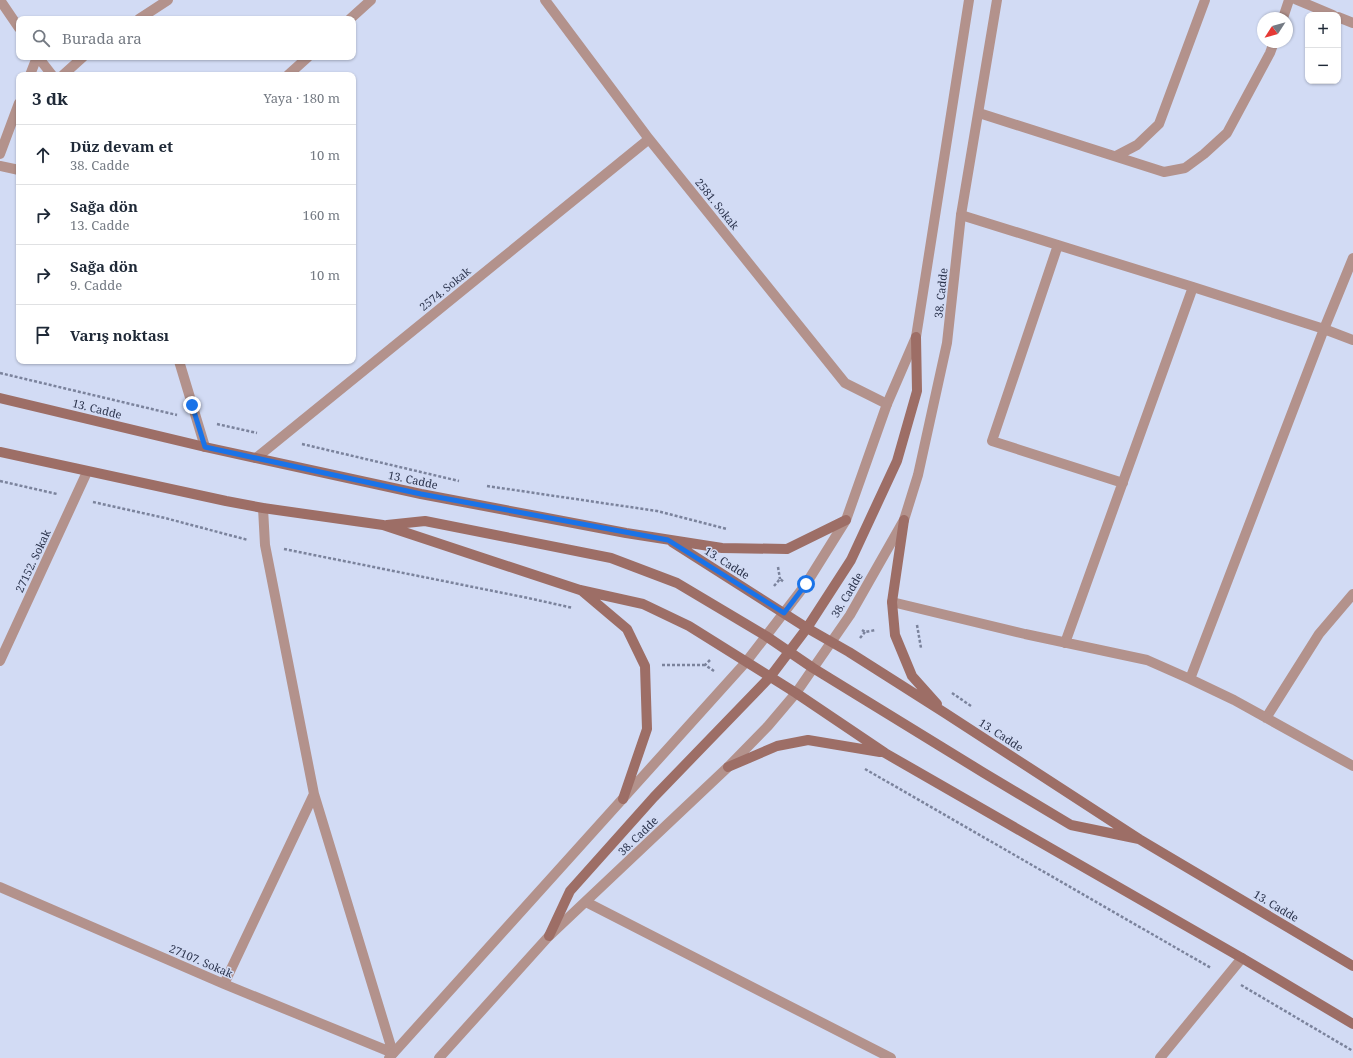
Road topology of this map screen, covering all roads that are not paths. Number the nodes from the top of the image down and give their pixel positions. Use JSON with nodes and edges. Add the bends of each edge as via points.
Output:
{"nodes":[{"id":1,"x":0,"y":0,"type":"edge"},
{"id":2,"x":168,"y":0,"type":"edge"},
{"id":3,"x":371,"y":0,"type":"edge"},
{"id":4,"x":546,"y":0,"type":"edge"},
{"id":5,"x":969,"y":0,"type":"edge"},
{"id":6,"x":997,"y":0,"type":"edge"},
{"id":7,"x":1204,"y":0,"type":"edge"},
{"id":8,"x":1289,"y":0,"type":"edge"},
{"id":9,"x":1297,"y":0,"type":"edge"},
{"id":10,"x":1285,"y":12,"type":"edge"},
{"id":11,"x":1326,"y":12,"type":"edge"},
{"id":12,"x":144,"y":16,"type":"edge"},
{"id":13,"x":353,"y":16,"type":"edge"},
{"id":14,"x":1341,"y":18,"type":"edge"},
{"id":15,"x":1353,"y":23,"type":"edge"},
{"id":16,"x":16,"y":24,"type":"edge"},
{"id":17,"x":1272,"y":48,"type":"edge"},
{"id":18,"x":36,"y":60,"type":"edge"},
{"id":19,"x":40,"y":60,"type":"edge"},
{"id":20,"x":80,"y":60,"type":"edge"},
{"id":21,"x":305,"y":60,"type":"edge"},
{"id":22,"x":31,"y":72,"type":"edge"},
{"id":23,"x":50,"y":72,"type":"edge"},
{"id":24,"x":66,"y":72,"type":"edge"},
{"id":25,"x":291,"y":72,"type":"edge"},
{"id":26,"x":16,"y":111,"type":"edge"},
{"id":27,"x":979,"y":113,"type":"junction"},
{"id":28,"x":649,"y":139,"type":"junction"},
{"id":29,"x":0,"y":154,"type":"edge"},
{"id":30,"x":1116,"y":156,"type":"junction"},
{"id":31,"x":0,"y":166,"type":"edge"},
{"id":32,"x":16,"y":169,"type":"edge"},
{"id":33,"x":961,"y":214,"type":"junction"},
{"id":34,"x":1058,"y":245,"type":"junction"},
{"id":35,"x":1353,"y":258,"type":"edge"},
{"id":36,"x":1193,"y":288,"type":"junction"},
{"id":37,"x":1324,"y":330,"type":"junction"},
{"id":38,"x":916,"y":337,"type":"junction"},
{"id":39,"x":1353,"y":340,"type":"edge"},
{"id":40,"x":180,"y":364,"type":"edge"},
{"id":41,"x":0,"y":398,"type":"edge"},
{"id":42,"x":887,"y":404,"type":"junction"},
{"id":43,"x":205,"y":447,"type":"junction"},
{"id":44,"x":0,"y":452,"type":"edge"},
{"id":45,"x":256,"y":458,"type":"junction"},
{"id":46,"x":87,"y":472,"type":"junction"},
{"id":47,"x":1123,"y":483,"type":"junction"},
{"id":48,"x":263,"y":508,"type":"junction"},
{"id":49,"x":846,"y":520,"type":"junction"},
{"id":50,"x":904,"y":520,"type":"junction"},
{"id":51,"x":383,"y":525,"type":"junction"},
{"id":52,"x":668,"y":540,"type":"junction"},
{"id":53,"x":580,"y":590,"type":"junction"},
{"id":54,"x":1353,"y":594,"type":"edge"},
{"id":55,"x":892,"y":602,"type":"junction"},
{"id":56,"x":784,"y":613,"type":"junction"},
{"id":57,"x":807,"y":628,"type":"junction"},
{"id":58,"x":766,"y":636,"type":"junction"},
{"id":59,"x":831,"y":642,"type":"junction"},
{"id":60,"x":1065,"y":643,"type":"junction"},
{"id":61,"x":789,"y":651,"type":"junction"},
{"id":62,"x":0,"y":661,"type":"edge"},
{"id":63,"x":746,"y":662,"type":"junction"},
{"id":64,"x":813,"y":668,"type":"junction"},
{"id":65,"x":770,"y":677,"type":"junction"},
{"id":66,"x":1190,"y":679,"type":"junction"},
{"id":67,"x":796,"y":693,"type":"junction"},
{"id":68,"x":945,"y":713,"type":"junction"},
{"id":69,"x":1266,"y":718,"type":"junction"},
{"id":70,"x":885,"y":753,"type":"junction"},
{"id":71,"x":1353,"y":766,"type":"edge"},
{"id":72,"x":728,"y":767,"type":"junction"},
{"id":73,"x":314,"y":794,"type":"junction"},
{"id":74,"x":623,"y":799,"type":"junction"},
{"id":75,"x":1139,"y":839,"type":"junction"},
{"id":76,"x":0,"y":887,"type":"edge"},
{"id":77,"x":586,"y":902,"type":"junction"},
{"id":78,"x":549,"y":936,"type":"junction"},
{"id":79,"x":1242,"y":958,"type":"junction"},
{"id":80,"x":1353,"y":966,"type":"edge"},
{"id":81,"x":224,"y":984,"type":"junction"},
{"id":82,"x":1353,"y":1024,"type":"edge"},
{"id":83,"x":391,"y":1056,"type":"edge"},
{"id":84,"x":439,"y":1058,"type":"edge"},
{"id":85,"x":891,"y":1058,"type":"edge"},
{"id":86,"x":1160,"y":1058,"type":"edge"}],
"edges":[{"from":1,"to":16,"type":"street"},
{"from":2,"to":12,"type":"street"},
{"from":3,"to":13,"type":"street"},
{"from":4,"to":28,"type":"street","name":"2581. Sokak"},
{"from":5,"to":38,"type":"street","name":"38. Cadde"},
{"from":6,"to":27,"type":"street","name":"38. Cadde"},
{"from":7,"to":30,"type":"street","via":[[1159,124],[1137,145]]},
{"from":8,"to":10,"type":"street"},
{"from":9,"to":11,"type":"street"},
{"from":14,"to":15,"type":"street"},
{"from":17,"to":30,"type":"street","via":[[1227,133],[1185,168],[1164,172]]},
{"from":18,"to":22,"type":"street"},
{"from":19,"to":23,"type":"street"},
{"from":20,"to":24,"type":"street"},
{"from":21,"to":25,"type":"street"},
{"from":26,"to":29,"type":"street"},
{"from":27,"to":30,"type":"street"},
{"from":27,"to":33,"type":"street","name":"38. Cadde"},
{"from":28,"to":42,"type":"street","name":"2581. Sokak","via":[[845,383]]},
{"from":28,"to":45,"type":"street","name":"2574. Sokak"},
{"from":31,"to":32,"type":"street"},
{"from":33,"to":34,"type":"street"},
{"from":33,"to":50,"type":"street","name":"38. Cadde","via":[[947,343],[918,475]]},
{"from":34,"to":36,"type":"street"},
{"from":34,"to":47,"type":"street","via":[[992,441]]},
{"from":35,"to":37,"type":"street"},
{"from":36,"to":37,"type":"street"},
{"from":36,"to":47,"type":"street"},
{"from":37,"to":39,"type":"street"},
{"from":37,"to":66,"type":"street"},
{"from":38,"to":42,"type":"street","name":"38. Cadde"},
{"from":38,"to":57,"type":"main road","via":[[916,391],[897,461],[851,560]]},
{"from":40,"to":43,"type":"street"},
{"from":41,"to":43,"type":"main road","name":"13. Cadde"},
{"from":42,"to":49,"type":"street","name":"38. Cadde"},
{"from":43,"to":45,"type":"main road","name":"13. Cadde"},
{"from":44,"to":46,"type":"main road"},
{"from":45,"to":52,"type":"main road","name":"13. Cadde","via":[[421,494]]},
{"from":46,"to":48,"type":"main road"},
{"from":46,"to":62,"type":"street","name":"27152. Sokak"},
{"from":47,"to":60,"type":"street"},
{"from":48,"to":51,"type":"main road"},
{"from":48,"to":73,"type":"street","via":[[265,545]]},
{"from":49,"to":52,"type":"main road","via":[[787,549],[722,548]]},
{"from":49,"to":56,"type":"street","name":"38. Cadde","via":[[806,584]]},
{"from":50,"to":55,"type":"main road"},
{"from":50,"to":59,"type":"street","name":"38. Cadde","via":[[850,615]]},
{"from":51,"to":53,"type":"main road"},
{"from":51,"to":58,"type":"main road","via":[[425,521],[611,558],[677,583]]},
{"from":52,"to":56,"type":"main road","name":"13. Cadde"},
{"from":53,"to":63,"type":"main road","via":[[643,604],[689,626]]},
{"from":53,"to":74,"type":"main road","via":[[627,629],[645,666],[647,730]]},
{"from":54,"to":69,"type":"street","via":[[1319,634]]},
{"from":55,"to":60,"type":"street"},
{"from":55,"to":68,"type":"main road","via":[[895,635],[912,676]]},
{"from":56,"to":57,"type":"main road","name":"13. Cadde"},
{"from":56,"to":58,"type":"street","name":"38. Cadde"},
{"from":57,"to":59,"type":"main road","name":"13. Cadde"},
{"from":57,"to":61,"type":"main road"},
{"from":58,"to":61,"type":"main road"},
{"from":58,"to":63,"type":"street","name":"38. Cadde"},
{"from":59,"to":64,"type":"street","name":"38. Cadde"},
{"from":59,"to":68,"type":"main road","name":"13. Cadde"},
{"from":60,"to":66,"type":"street","via":[[1147,660]]},
{"from":61,"to":64,"type":"main road"},
{"from":61,"to":65,"type":"main road"},
{"from":63,"to":65,"type":"main road"},
{"from":63,"to":74,"type":"street","name":"38. Cadde"},
{"from":64,"to":67,"type":"street","name":"38. Cadde"},
{"from":64,"to":75,"type":"main road","via":[[1071,825]]},
{"from":65,"to":67,"type":"main road"},
{"from":65,"to":78,"type":"main road","via":[[654,797],[570,891]]},
{"from":66,"to":69,"type":"street"},
{"from":67,"to":70,"type":"main road"},
{"from":67,"to":72,"type":"street","name":"38. Cadde"},
{"from":68,"to":75,"type":"main road","name":"13. Cadde"},
{"from":69,"to":71,"type":"street"},
{"from":70,"to":72,"type":"main road","via":[[808,740],[777,746]]},
{"from":70,"to":79,"type":"main road"},
{"from":72,"to":77,"type":"street","name":"38. Cadde"},
{"from":73,"to":81,"type":"street"},
{"from":73,"to":83,"type":"street"},
{"from":74,"to":83,"type":"street","name":"38. Cadde"},
{"from":75,"to":80,"type":"main road","name":"13. Cadde"},
{"from":76,"to":81,"type":"street","name":"27107. Sokak"},
{"from":77,"to":78,"type":"street","name":"38. Cadde"},
{"from":77,"to":85,"type":"street"},
{"from":78,"to":84,"type":"street","name":"38. Cadde"},
{"from":79,"to":82,"type":"main road"},
{"from":79,"to":86,"type":"street"},
{"from":81,"to":83,"type":"street","name":"27107. Sokak"}]}
